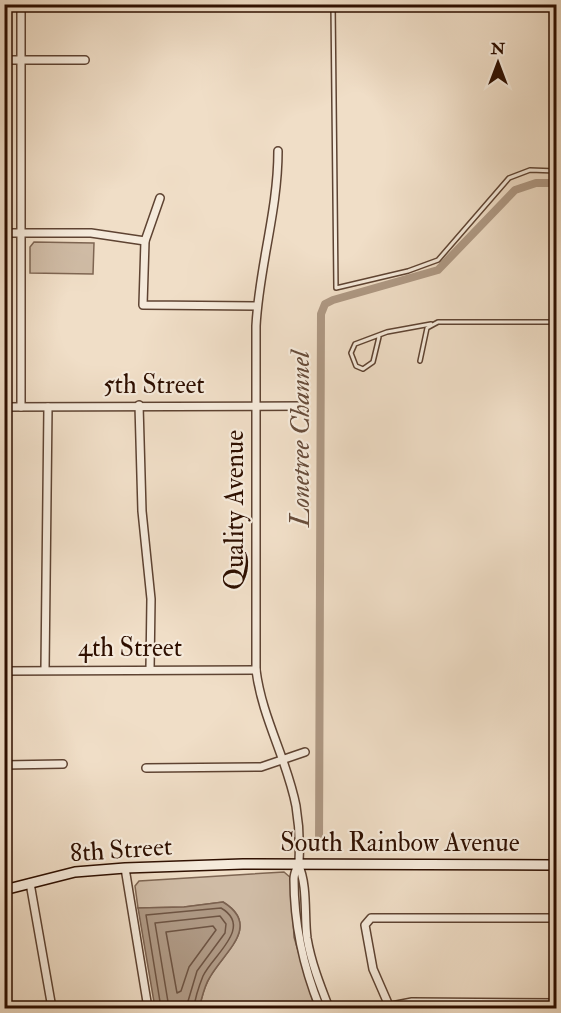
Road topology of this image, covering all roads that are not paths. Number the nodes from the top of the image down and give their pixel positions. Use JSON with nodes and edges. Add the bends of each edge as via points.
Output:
{"nodes":[{"id":1,"x":21,"y":4,"type":"edge"},
{"id":2,"x":333,"y":4,"type":"edge"},
{"id":3,"x":4,"y":60,"type":"edge"},
{"id":4,"x":21,"y":60,"type":"junction"},
{"id":5,"x":85,"y":60,"type":"dead end"},
{"id":6,"x":279,"y":152,"type":"dead end"},
{"id":7,"x":556,"y":171,"type":"edge"},
{"id":8,"x":160,"y":198,"type":"dead end"},
{"id":9,"x":4,"y":233,"type":"edge"},
{"id":10,"x":21,"y":234,"type":"junction"},
{"id":11,"x":145,"y":241,"type":"junction"},
{"id":12,"x":257,"y":306,"type":"junction"},
{"id":13,"x":556,"y":322,"type":"edge"},
{"id":14,"x":433,"y":324,"type":"junction"},
{"id":15,"x":379,"y":337,"type":"junction"},
{"id":16,"x":420,"y":361,"type":"dead end"},
{"id":17,"x":139,"y":405,"type":"junction"},
{"id":18,"x":256,"y":405,"type":"junction"},
{"id":19,"x":304,"y":406,"type":"dead end"},
{"id":20,"x":4,"y":407,"type":"edge"},
{"id":21,"x":21,"y":407,"type":"junction"},
{"id":22,"x":48,"y":407,"type":"junction"},
{"id":23,"x":45,"y":669,"type":"junction"},
{"id":24,"x":150,"y":669,"type":"junction"},
{"id":25,"x":256,"y":670,"type":"junction"},
{"id":26,"x":4,"y":671,"type":"edge"},
{"id":27,"x":305,"y":752,"type":"dead end"},
{"id":28,"x":282,"y":760,"type":"junction"},
{"id":29,"x":63,"y":764,"type":"dead end"},
{"id":30,"x":4,"y":765,"type":"edge"},
{"id":31,"x":146,"y":768,"type":"dead end"},
{"id":32,"x":243,"y":864,"type":"joint"},
{"id":33,"x":298,"y":864,"type":"junction"},
{"id":34,"x":556,"y":865,"type":"edge"},
{"id":35,"x":125,"y":868,"type":"junction"},
{"id":36,"x":30,"y":883,"type":"junction"},
{"id":37,"x":4,"y":890,"type":"edge"},
{"id":38,"x":556,"y":918,"type":"edge"},
{"id":39,"x":556,"y":1003,"type":"edge"},
{"id":40,"x":52,"y":1008,"type":"edge"},
{"id":41,"x":148,"y":1008,"type":"edge"},
{"id":42,"x":320,"y":1008,"type":"edge"},
{"id":43,"x":329,"y":1008,"type":"edge"},
{"id":44,"x":387,"y":1008,"type":"edge"}],
"edges":[{"from":1,"to":4,"type":"street"},
{"from":2,"to":7,"type":"lane","via":[[336,288],[438,260],[509,178],[530,170]]},
{"from":3,"to":4,"type":"street"},
{"from":4,"to":5,"type":"street"},
{"from":4,"to":10,"type":"street"},
{"from":6,"to":12,"type":"street","name":"Quality Avenue","via":[[276,202]]},
{"from":8,"to":11,"type":"street"},
{"from":9,"to":10,"type":"street"},
{"from":10,"to":11,"type":"street","via":[[110,234]]},
{"from":10,"to":21,"type":"street"},
{"from":11,"to":12,"type":"street","via":[[143,305]]},
{"from":12,"to":18,"type":"street","name":"Quality Avenue"},
{"from":13,"to":14,"type":"lane"},
{"from":14,"to":15,"type":"lane"},
{"from":14,"to":16,"type":"lane","via":[[427,328]]},
{"from":15,"to":15,"type":"lane","via":[[355,344],[351,353],[356,366],[363,369],[373,362]]},
{"from":17,"to":18,"type":"street","name":"5th Street"},
{"from":17,"to":22,"type":"street","name":"5th Street"},
{"from":17,"to":24,"type":"street","via":[[142,511],[151,599]]},
{"from":18,"to":19,"type":"street","name":"5th Street"},
{"from":18,"to":25,"type":"street","name":"Quality Avenue"},
{"from":20,"to":21,"type":"street","name":"5th Street"},
{"from":21,"to":22,"type":"street","name":"5th Street"},
{"from":22,"to":23,"type":"street"},
{"from":23,"to":24,"type":"street","name":"4th Street"},
{"from":23,"to":26,"type":"street","name":"4th Street"},
{"from":24,"to":25,"type":"street","name":"4th Street"},
{"from":25,"to":28,"type":"street","name":"Quality Avenue","via":[[266,718]]},
{"from":27,"to":28,"type":"street"},
{"from":28,"to":31,"type":"street","via":[[252,768]]},
{"from":28,"to":33,"type":"street","name":"Quality Avenue","via":[[296,809]]},
{"from":29,"to":30,"type":"street"},
{"from":32,"to":33,"type":"street","name":"South Rainbow Avenue"},
{"from":32,"to":35,"type":"street","name":"8th Street"},
{"from":33,"to":34,"type":"street","name":"South Rainbow Avenue"},
{"from":33,"to":42,"type":"street","name":"Quality Avenue","via":[[294,874],[298,935]]},
{"from":33,"to":43,"type":"street","name":"Quality Avenue","via":[[303,874],[309,950]]},
{"from":35,"to":36,"type":"street","name":"8th Street","via":[[75,872]]},
{"from":35,"to":41,"type":"street"},
{"from":36,"to":37,"type":"street","name":"8th Street"},
{"from":36,"to":40,"type":"street"},
{"from":38,"to":44,"type":"street","via":[[375,917],[367,921],[368,948]]},
{"from":39,"to":44,"type":"street","via":[[412,1002]]}]}
